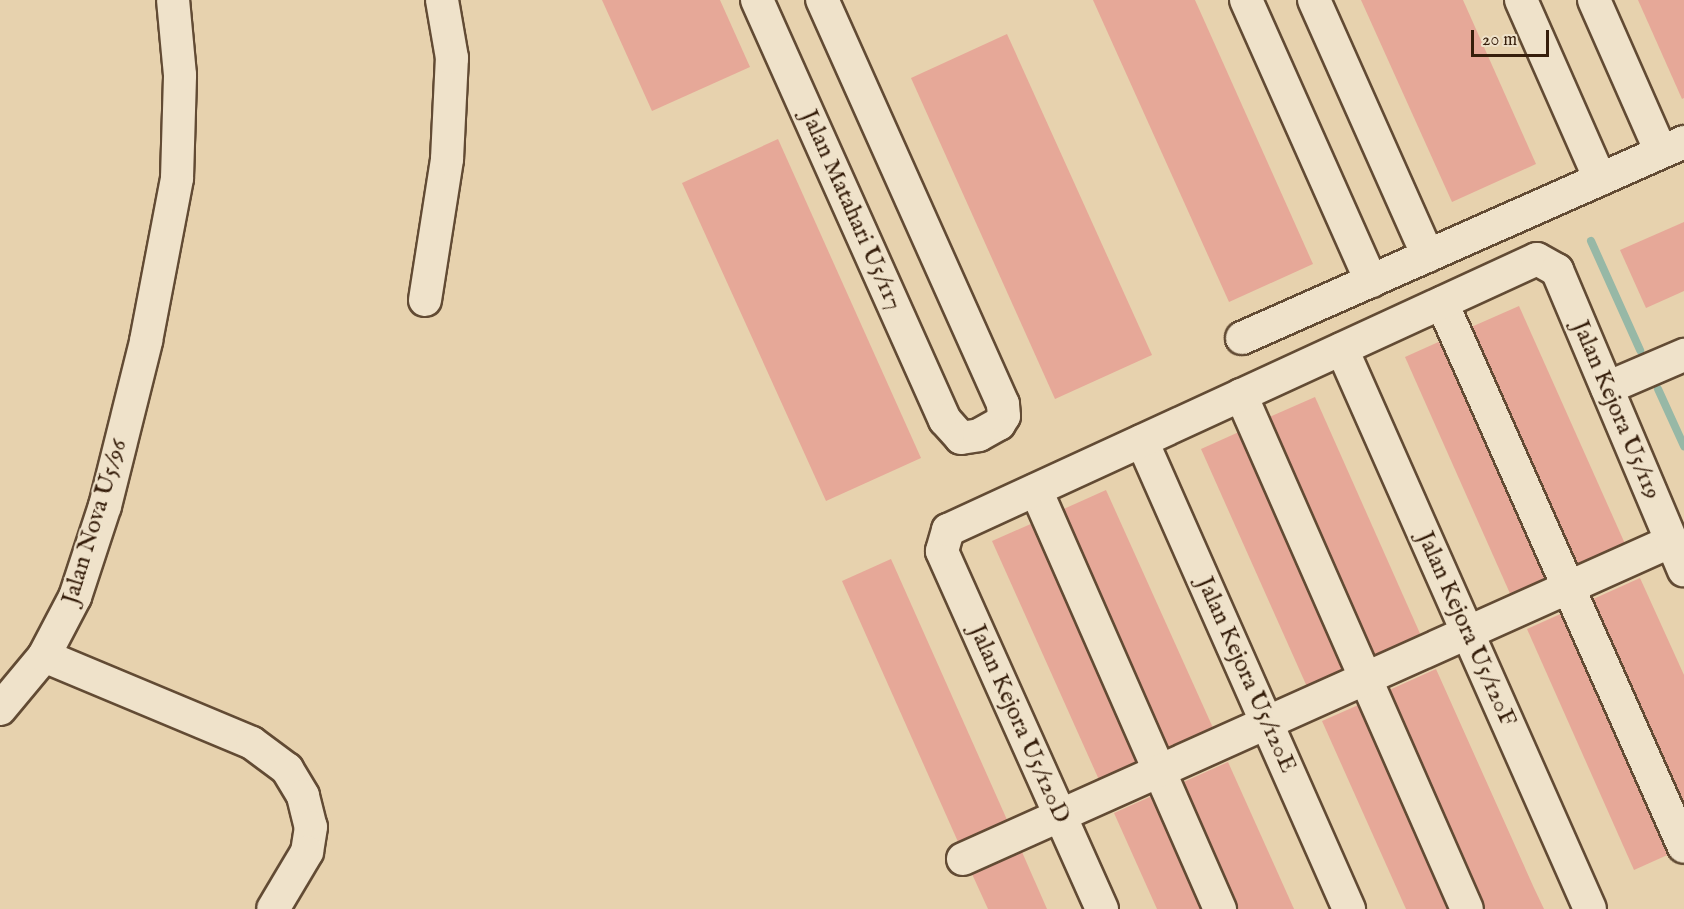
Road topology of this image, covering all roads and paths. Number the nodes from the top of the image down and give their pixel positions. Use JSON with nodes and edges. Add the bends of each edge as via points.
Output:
{"nodes":[{"id":1,"x":173,"y":0,"type":"edge"},
{"id":2,"x":442,"y":0,"type":"edge"},
{"id":3,"x":822,"y":0,"type":"edge"},
{"id":4,"x":1246,"y":0,"type":"edge"},
{"id":5,"x":1314,"y":0,"type":"edge"},
{"id":6,"x":1521,"y":0,"type":"edge"},
{"id":7,"x":1594,"y":0,"type":"edge"},
{"id":8,"x":763,"y":2,"type":"edge"},
{"id":9,"x":1673,"y":147,"type":"edge"},
{"id":10,"x":1600,"y":179,"type":"junction"},
{"id":11,"x":1428,"y":256,"type":"junction"},
{"id":12,"x":1371,"y":281,"type":"junction"},
{"id":13,"x":424,"y":300,"type":"dead end"},
{"id":14,"x":1442,"y":303,"type":"junction"},
{"id":15,"x":1242,"y":338,"type":"dead end"},
{"id":16,"x":1342,"y":349,"type":"junction"},
{"id":17,"x":1684,"y":355,"type":"edge"},
{"id":18,"x":1607,"y":388,"type":"junction"},
{"id":19,"x":1242,"y":396,"type":"junction"},
{"id":20,"x":1142,"y":441,"type":"junction"},
{"id":21,"x":1036,"y":490,"type":"junction"},
{"id":22,"x":1672,"y":541,"type":"junction"},
{"id":23,"x":1684,"y":570,"type":"edge"},
{"id":24,"x":1568,"y":587,"type":"junction"},
{"id":25,"x":1467,"y":633,"type":"junction"},
{"id":26,"x":44,"y":656,"type":"junction"},
{"id":27,"x":1366,"y":679,"type":"junction"},
{"id":28,"x":0,"y":709,"type":"edge"},
{"id":29,"x":1267,"y":722,"type":"junction"},
{"id":30,"x":1159,"y":771,"type":"junction"},
{"id":31,"x":1060,"y":815,"type":"junction"},
{"id":32,"x":1684,"y":847,"type":"edge"},
{"id":33,"x":963,"y":859,"type":"dead end"},
{"id":34,"x":273,"y":909,"type":"edge"},
{"id":35,"x":1102,"y":909,"type":"edge"},
{"id":36,"x":1220,"y":909,"type":"edge"},
{"id":37,"x":1349,"y":909,"type":"edge"},
{"id":38,"x":1467,"y":909,"type":"edge"},
{"id":39,"x":1590,"y":909,"type":"edge"}],
"edges":[{"from":1,"to":26,"type":"street","name":"Jalan Nova U5/96","via":[[180,75],[177,178],[146,341],[105,506],[75,597]]},
{"from":2,"to":13,"type":"street","via":[[452,58],[447,159]]},
{"from":3,"to":8,"type":"street","name":"Jalan Matahari U5/117","via":[[1003,404],[1004,416],[999,424],[979,435],[961,438],[945,420]]},
{"from":4,"to":12,"type":"street"},
{"from":5,"to":11,"type":"street"},
{"from":6,"to":10,"type":"street"},
{"from":7,"to":9,"type":"street"},
{"from":9,"to":10,"type":"street"},
{"from":10,"to":11,"type":"street"},
{"from":11,"to":12,"type":"street"},
{"from":12,"to":15,"type":"street"},
{"from":14,"to":16,"type":"street"},
{"from":14,"to":18,"type":"street","name":"Jalan Kejora U5/119","via":[[1537,260],[1557,270]]},
{"from":14,"to":24,"type":"street"},
{"from":16,"to":19,"type":"street"},
{"from":16,"to":25,"type":"street","name":"Jalan Kejora U5/120F"},
{"from":17,"to":18,"type":"street"},
{"from":18,"to":22,"type":"street","name":"Jalan Kejora U5/119"},
{"from":19,"to":20,"type":"street"},
{"from":19,"to":27,"type":"street"},
{"from":20,"to":21,"type":"street"},
{"from":20,"to":29,"type":"street","name":"Jalan Kejora U5/120E"},
{"from":21,"to":30,"type":"street"},
{"from":21,"to":31,"type":"street","name":"Jalan Kejora U5/120D","via":[[948,530],[942,551]]},
{"from":22,"to":23,"type":"street","name":"Jalan Kejora U5/119"},
{"from":22,"to":24,"type":"street"},
{"from":24,"to":25,"type":"street"},
{"from":24,"to":32,"type":"street"},
{"from":25,"to":27,"type":"street"},
{"from":25,"to":39,"type":"street","name":"Jalan Kejora U5/120F"},
{"from":26,"to":28,"type":"street","name":"Jalan Nova U5/96"},
{"from":26,"to":34,"type":"street","via":[[252,743],[287,769],[303,796],[311,826],[307,852]]},
{"from":27,"to":29,"type":"street"},
{"from":27,"to":38,"type":"street"},
{"from":29,"to":30,"type":"street"},
{"from":29,"to":37,"type":"street","name":"Jalan Kejora U5/120E"},
{"from":30,"to":31,"type":"street"},
{"from":30,"to":36,"type":"street"},
{"from":31,"to":33,"type":"street"},
{"from":31,"to":35,"type":"street","name":"Jalan Kejora U5/120D"}]}
